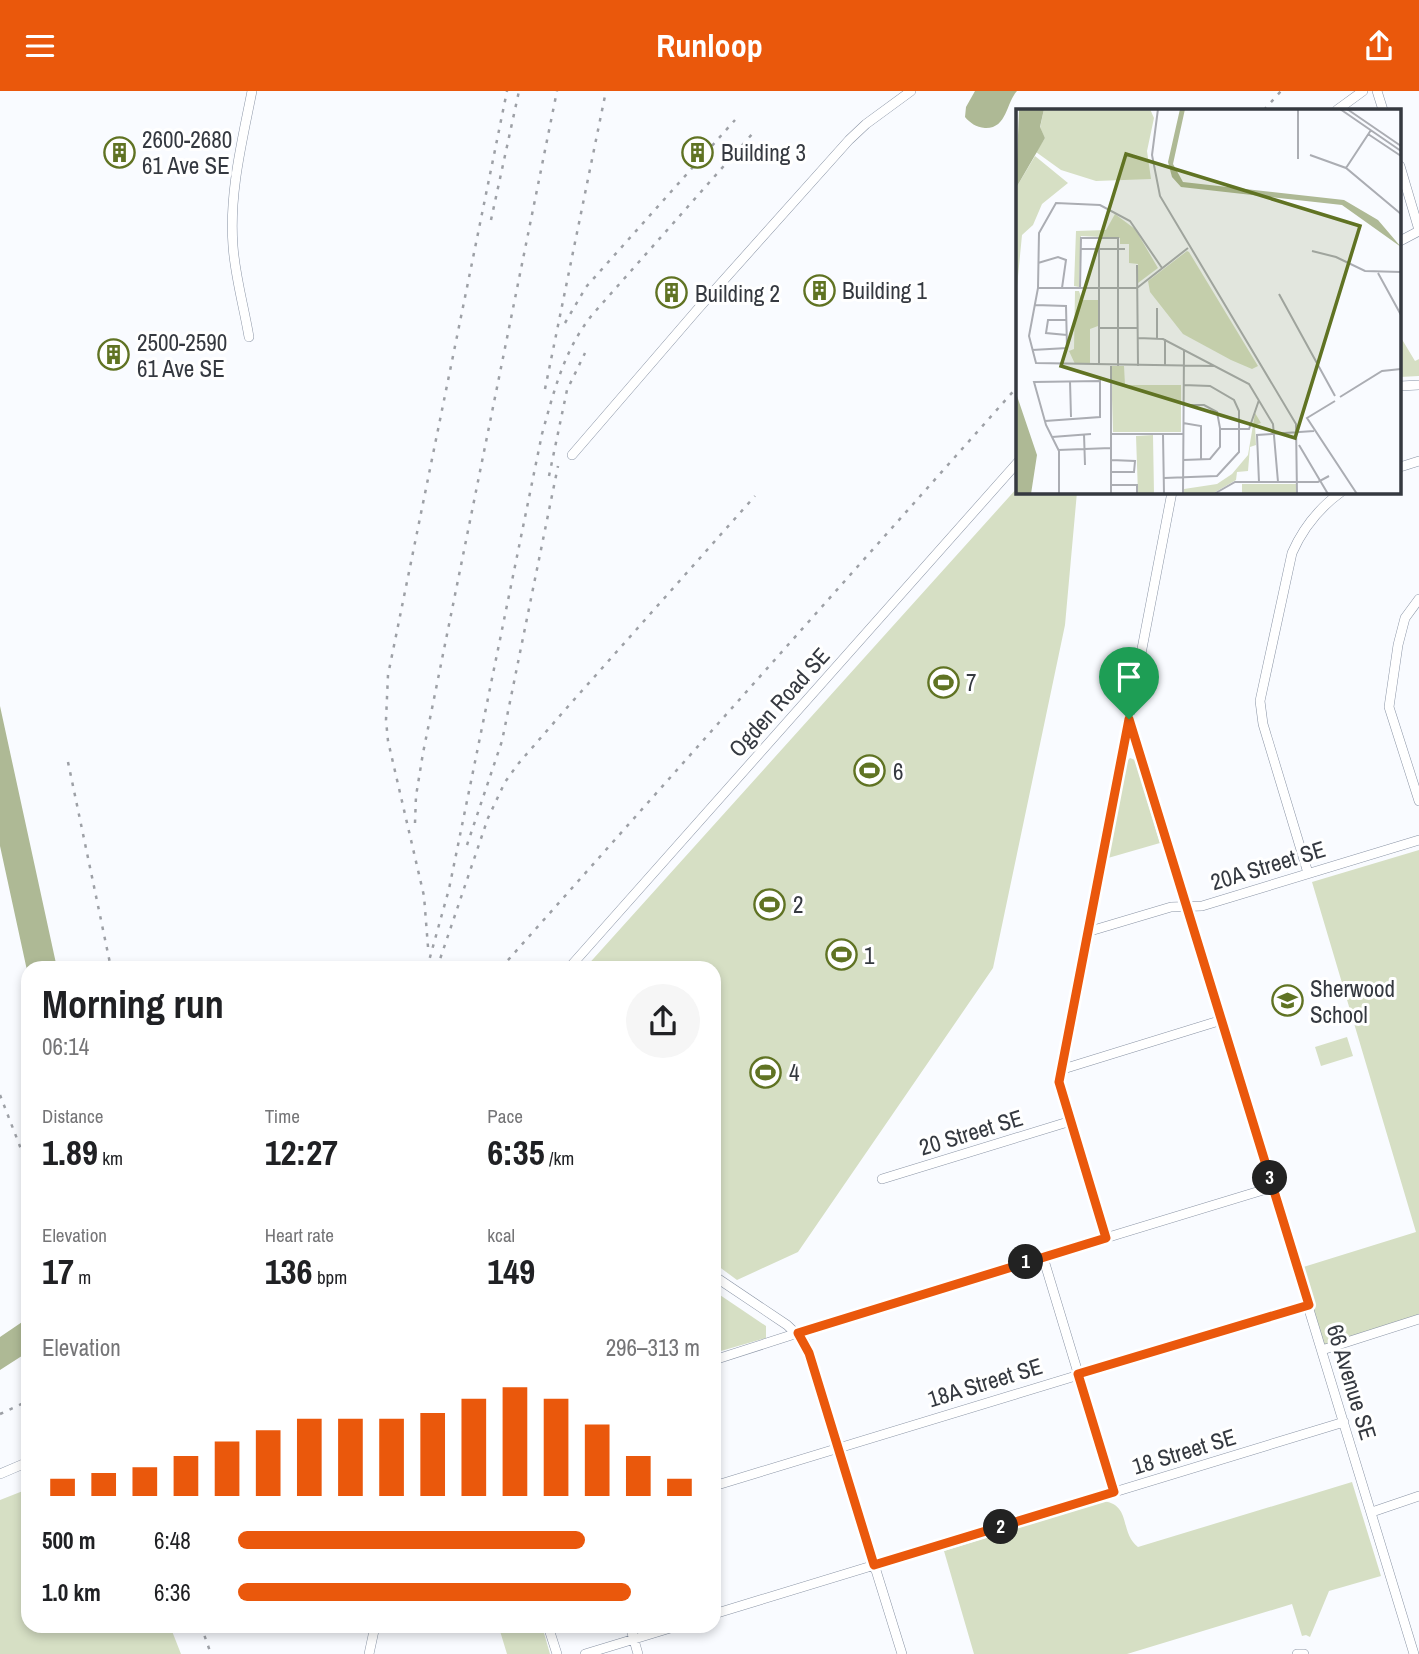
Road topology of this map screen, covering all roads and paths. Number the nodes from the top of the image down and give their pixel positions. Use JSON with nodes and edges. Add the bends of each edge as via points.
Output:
{"nodes":[{"id":1,"x":253,"y":91,"type":"edge"},
{"id":2,"x":911,"y":91,"type":"edge"},
{"id":3,"x":1363,"y":91,"type":"edge"},
{"id":4,"x":1377,"y":91,"type":"edge"},
{"id":5,"x":1338,"y":109,"type":"edge"},
{"id":6,"x":1383,"y":109,"type":"edge"},
{"id":7,"x":1402,"y":173,"type":"edge"},
{"id":8,"x":1419,"y":230,"type":"edge"},
{"id":9,"x":1402,"y":240,"type":"edge"},
{"id":10,"x":249,"y":337,"type":"dead end"},
{"id":11,"x":572,"y":455,"type":"dead end"},
{"id":12,"x":1419,"y":461,"type":"edge"},
{"id":13,"x":1016,"y":464,"type":"edge"},
{"id":14,"x":1402,"y":466,"type":"edge"},
{"id":15,"x":1172,"y":493,"type":"edge"},
{"id":16,"x":1340,"y":493,"type":"edge"},
{"id":17,"x":1419,"y":599,"type":"edge"},
{"id":18,"x":1129,"y":719,"type":"junction"},
{"id":19,"x":1419,"y":801,"type":"edge"},
{"id":20,"x":1419,"y":840,"type":"edge"},
{"id":21,"x":1308,"y":873,"type":"junction"},
{"id":22,"x":1188,"y":906,"type":"junction"},
{"id":23,"x":1087,"y":932,"type":"junction"},
{"id":24,"x":575,"y":961,"type":"edge"},
{"id":25,"x":1222,"y":1020,"type":"junction"},
{"id":26,"x":1060,"y":1070,"type":"junction"},
{"id":27,"x":1070,"y":1121,"type":"junction"},
{"id":28,"x":882,"y":1179,"type":"dead end"},
{"id":29,"x":1273,"y":1187,"type":"junction"},
{"id":30,"x":1106,"y":1238,"type":"junction"},
{"id":31,"x":1043,"y":1257,"type":"junction"},
{"id":32,"x":721,"y":1281,"type":"edge"},
{"id":33,"x":1309,"y":1305,"type":"junction"},
{"id":34,"x":1419,"y":1319,"type":"edge"},
{"id":35,"x":798,"y":1333,"type":"junction"},
{"id":36,"x":1322,"y":1350,"type":"junction"},
{"id":37,"x":721,"y":1358,"type":"edge"},
{"id":38,"x":1078,"y":1374,"type":"junction"},
{"id":39,"x":1344,"y":1422,"type":"junction"},
{"id":40,"x":838,"y":1448,"type":"junction"},
{"id":41,"x":21,"y":1465,"type":"edge"},
{"id":42,"x":3,"y":1472,"type":"edge"},
{"id":43,"x":721,"y":1484,"type":"edge"},
{"id":44,"x":1114,"y":1492,"type":"junction"},
{"id":45,"x":1419,"y":1496,"type":"edge"},
{"id":46,"x":1372,"y":1512,"type":"junction"},
{"id":47,"x":874,"y":1565,"type":"junction"},
{"id":48,"x":721,"y":1612,"type":"edge"},
{"id":49,"x":374,"y":1633,"type":"edge"},
{"id":50,"x":550,"y":1633,"type":"edge"},
{"id":51,"x":632,"y":1633,"type":"edge"},
{"id":52,"x":654,"y":1633,"type":"edge"},
{"id":53,"x":634,"y":1639,"type":"junction"},
{"id":54,"x":369,"y":1654,"type":"edge"},
{"id":55,"x":557,"y":1654,"type":"edge"},
{"id":56,"x":585,"y":1654,"type":"edge"},
{"id":57,"x":638,"y":1654,"type":"edge"},
{"id":58,"x":902,"y":1654,"type":"edge"},
{"id":59,"x":1297,"y":1654,"type":"edge"},
{"id":60,"x":1304,"y":1654,"type":"edge"},
{"id":61,"x":1414,"y":1654,"type":"edge"}],
"edges":[{"from":1,"to":10,"type":"street","via":[[234,177],[233,246]]},
{"from":2,"to":11,"type":"street","via":[[849,140]]},
{"from":3,"to":5,"type":"street"},
{"from":4,"to":6,"type":"street"},
{"from":7,"to":8,"type":"street"},
{"from":8,"to":9,"type":"street"},
{"from":12,"to":14,"type":"street"},
{"from":13,"to":24,"type":"street","name":"Ogden Road SE"},
{"from":15,"to":18,"type":"street"},
{"from":16,"to":21,"type":"street","via":[[1315,516],[1292,553],[1260,701]]},
{"from":17,"to":19,"type":"street","via":[[1405,618],[1390,707]]},
{"from":18,"to":22,"type":"street","name":"66 Avenue SE"},
{"from":18,"to":23,"type":"street"},
{"from":20,"to":21,"type":"street","name":"20A Street SE"},
{"from":21,"to":22,"type":"street","name":"20A Street SE","via":[[1202,906]]},
{"from":22,"to":23,"type":"street","name":"20A Street SE"},
{"from":22,"to":25,"type":"street","name":"66 Avenue SE"},
{"from":23,"to":26,"type":"street"},
{"from":25,"to":26,"type":"street"},
{"from":25,"to":29,"type":"street","name":"66 Avenue SE"},
{"from":26,"to":27,"type":"street"},
{"from":27,"to":28,"type":"street","name":"20 Street SE"},
{"from":27,"to":30,"type":"street"},
{"from":29,"to":30,"type":"street"},
{"from":29,"to":33,"type":"street","name":"66 Avenue SE"},
{"from":30,"to":31,"type":"street"},
{"from":31,"to":35,"type":"street"},
{"from":31,"to":38,"type":"street"},
{"from":32,"to":35,"type":"street"},
{"from":33,"to":36,"type":"street","name":"66 Avenue SE"},
{"from":33,"to":38,"type":"street","name":"18A Street SE"},
{"from":34,"to":36,"type":"street"},
{"from":35,"to":37,"type":"street"},
{"from":35,"to":40,"type":"street","via":[[809,1353]]},
{"from":36,"to":39,"type":"street","name":"66 Avenue SE"},
{"from":38,"to":40,"type":"street","name":"18A Street SE"},
{"from":38,"to":44,"type":"street"},
{"from":39,"to":44,"type":"street","name":"18 Street SE"},
{"from":39,"to":46,"type":"street","name":"66 Avenue SE"},
{"from":40,"to":43,"type":"street","name":"18A Street SE"},
{"from":40,"to":47,"type":"street"},
{"from":41,"to":42,"type":"street"},
{"from":44,"to":47,"type":"street","name":"18 Street SE"},
{"from":45,"to":46,"type":"street"},
{"from":46,"to":61,"type":"street","name":"66 Avenue SE"},
{"from":47,"to":48,"type":"street","name":"18 Street SE"},
{"from":47,"to":58,"type":"street"},
{"from":49,"to":54,"type":"street"},
{"from":50,"to":55,"type":"street"},
{"from":51,"to":53,"type":"street"},
{"from":52,"to":53,"type":"street"},
{"from":53,"to":56,"type":"street"},
{"from":53,"to":57,"type":"street"},
{"from":59,"to":60,"type":"street"}]}
